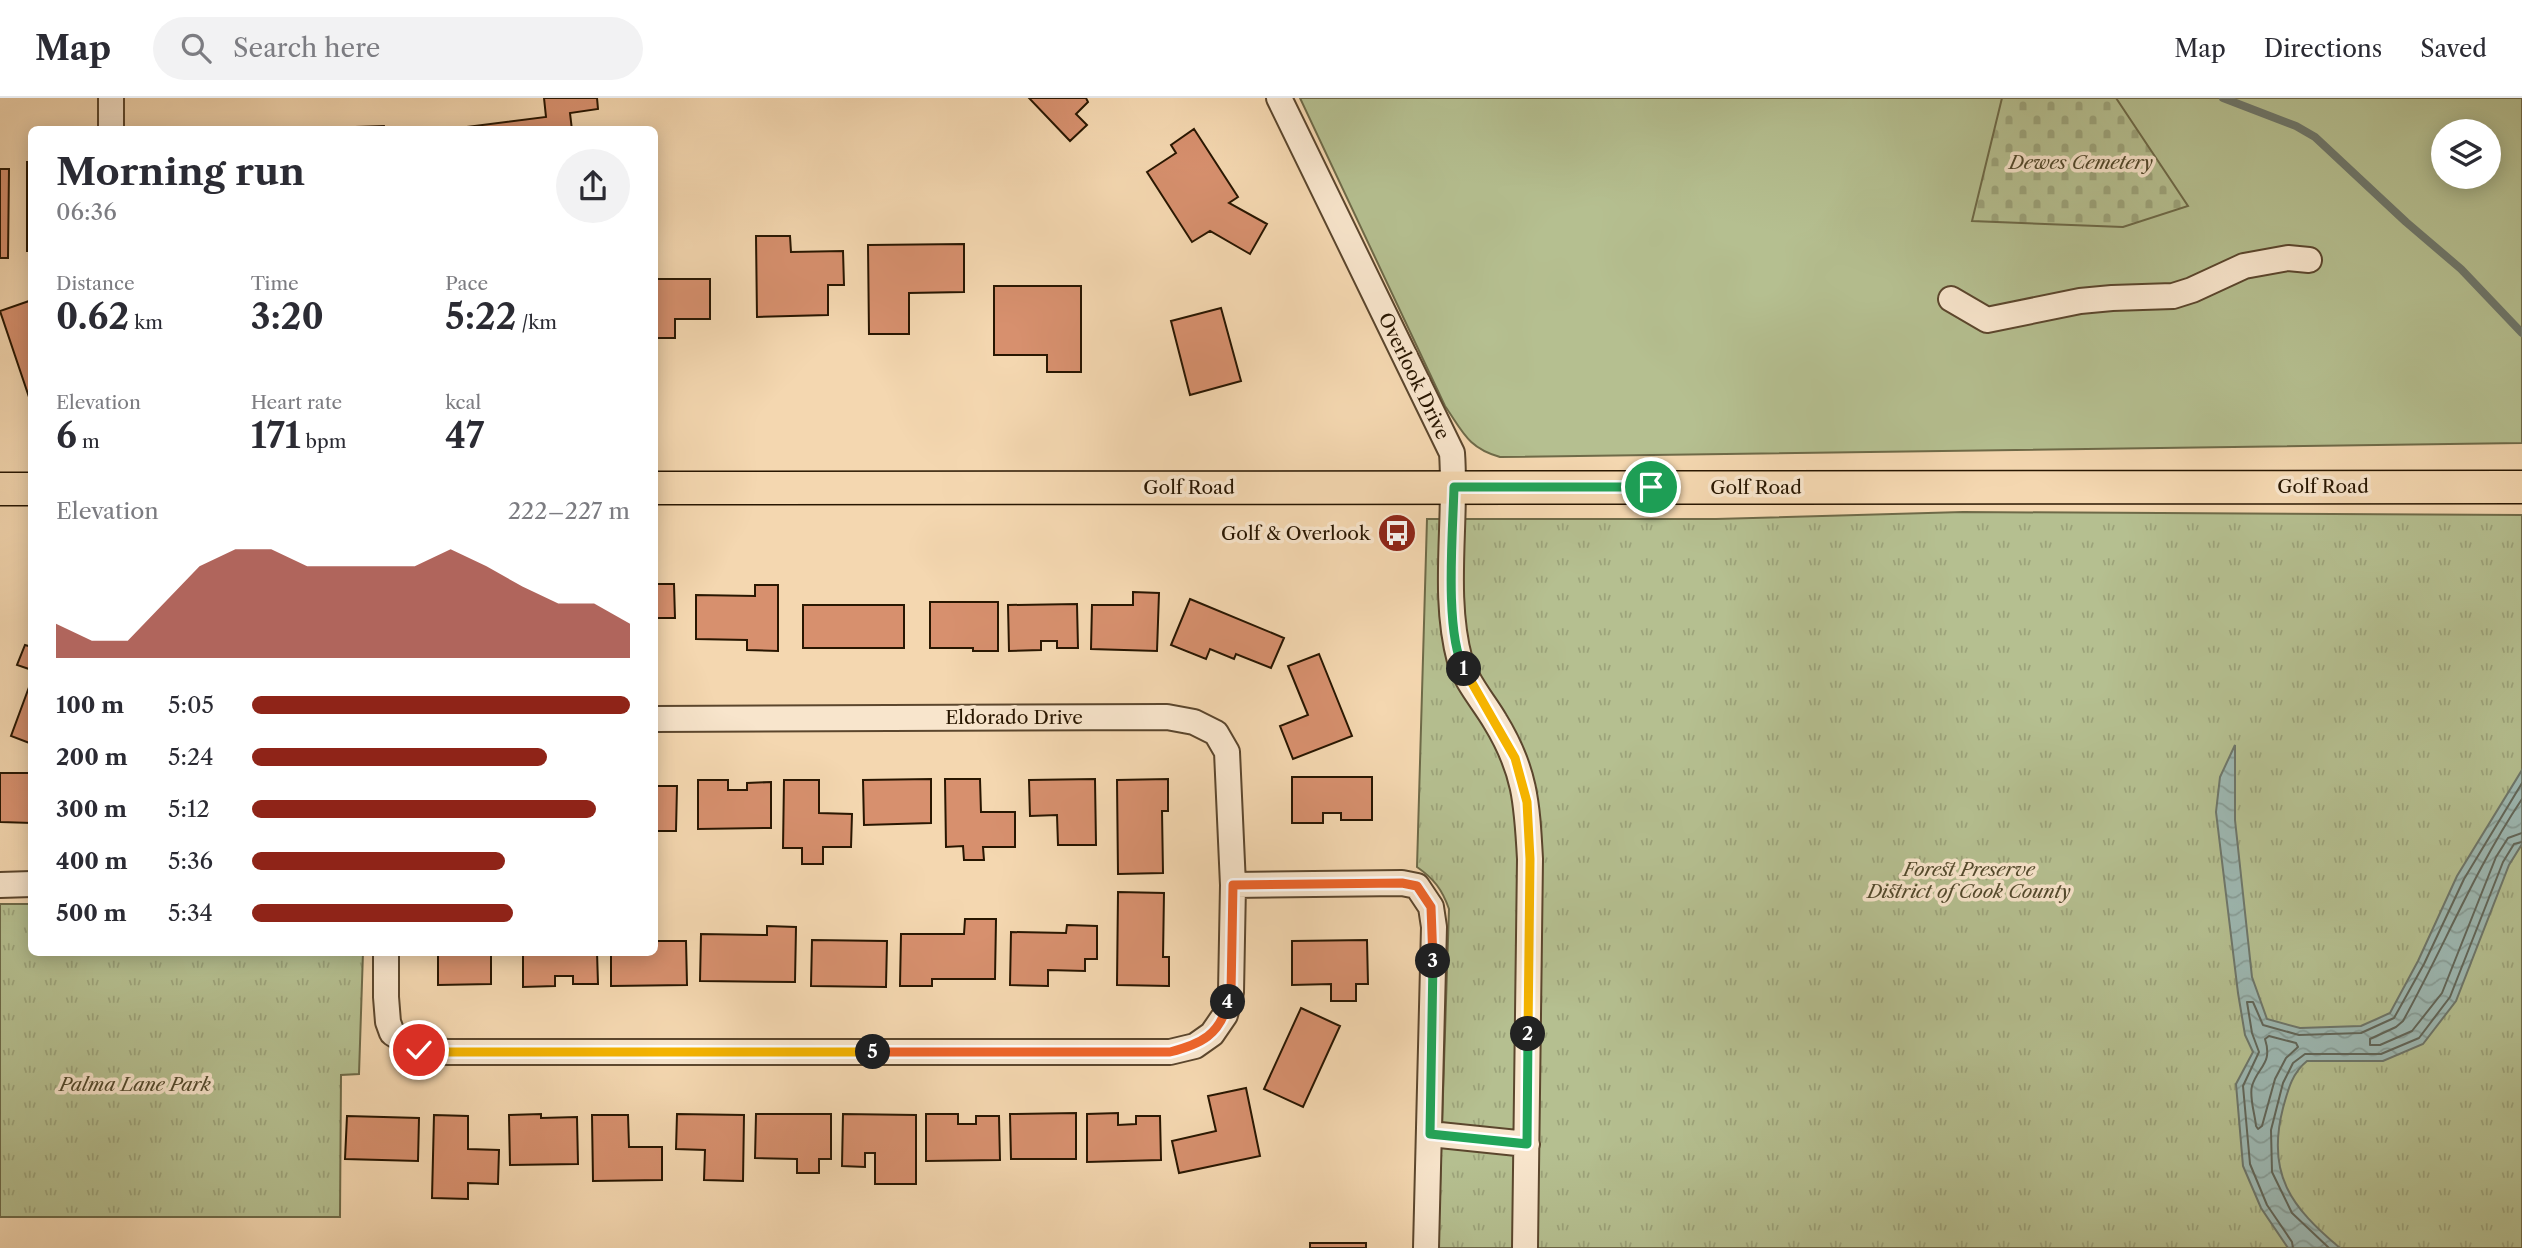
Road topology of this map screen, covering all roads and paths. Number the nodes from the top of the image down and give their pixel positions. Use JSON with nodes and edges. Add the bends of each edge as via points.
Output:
{"nodes":[{"id":1,"x":111,"y":98,"type":"edge"},
{"id":2,"x":1279,"y":98,"type":"edge"},
{"id":3,"x":111,"y":126,"type":"edge"},
{"id":4,"x":2309,"y":260,"type":"dead end"},
{"id":5,"x":1951,"y":299,"type":"dead end"},
{"id":6,"x":1454,"y":487,"type":"junction"},
{"id":7,"x":2522,"y":487,"type":"edge"},
{"id":8,"x":658,"y":488,"type":"edge"},
{"id":9,"x":0,"y":489,"type":"edge"},
{"id":10,"x":28,"y":489,"type":"edge"},
{"id":11,"x":658,"y":719,"type":"edge"},
{"id":12,"x":28,"y":884,"type":"edge"},
{"id":13,"x":0,"y":885,"type":"edge"},
{"id":14,"x":1233,"y":885,"type":"junction"},
{"id":15,"x":386,"y":956,"type":"edge"},
{"id":16,"x":1430,"y":1134,"type":"junction"},
{"id":17,"x":1527,"y":1144,"type":"junction"},
{"id":18,"x":1426,"y":1248,"type":"edge"},
{"id":19,"x":1525,"y":1248,"type":"edge"}],
"edges":[{"from":1,"to":3,"type":"street"},
{"from":2,"to":6,"type":"street","name":"Overlook Drive","via":[[1452,453]]},
{"from":4,"to":5,"type":"street","via":[[2288,258],[2244,266],[2173,296],[2090,300],[1987,320]]},
{"from":6,"to":7,"type":"main road","name":"Golf Road"},
{"from":6,"to":8,"type":"main road","name":"Golf Road"},
{"from":6,"to":17,"type":"street","name":"Overlook Drive","via":[[1452,594],[1461,663],[1515,758],[1527,802]]},
{"from":9,"to":10,"type":"main road"},
{"from":11,"to":14,"type":"street","name":"Eldorado Drive","via":[[1167,716],[1194,722],[1216,733],[1227,752]]},
{"from":12,"to":13,"type":"street"},
{"from":14,"to":15,"type":"street","name":"Eldorado Drive","via":[[1231,992],[1225,1015],[1212,1034],[1195,1046],[1170,1052],[419,1050],[392,1033],[388,1022]]},
{"from":14,"to":16,"type":"street","via":[[1417,886],[1431,907],[1434,928]]},
{"from":16,"to":17,"type":"street"},
{"from":16,"to":18,"type":"street"},
{"from":17,"to":19,"type":"street","name":"Overlook Drive"}]}
